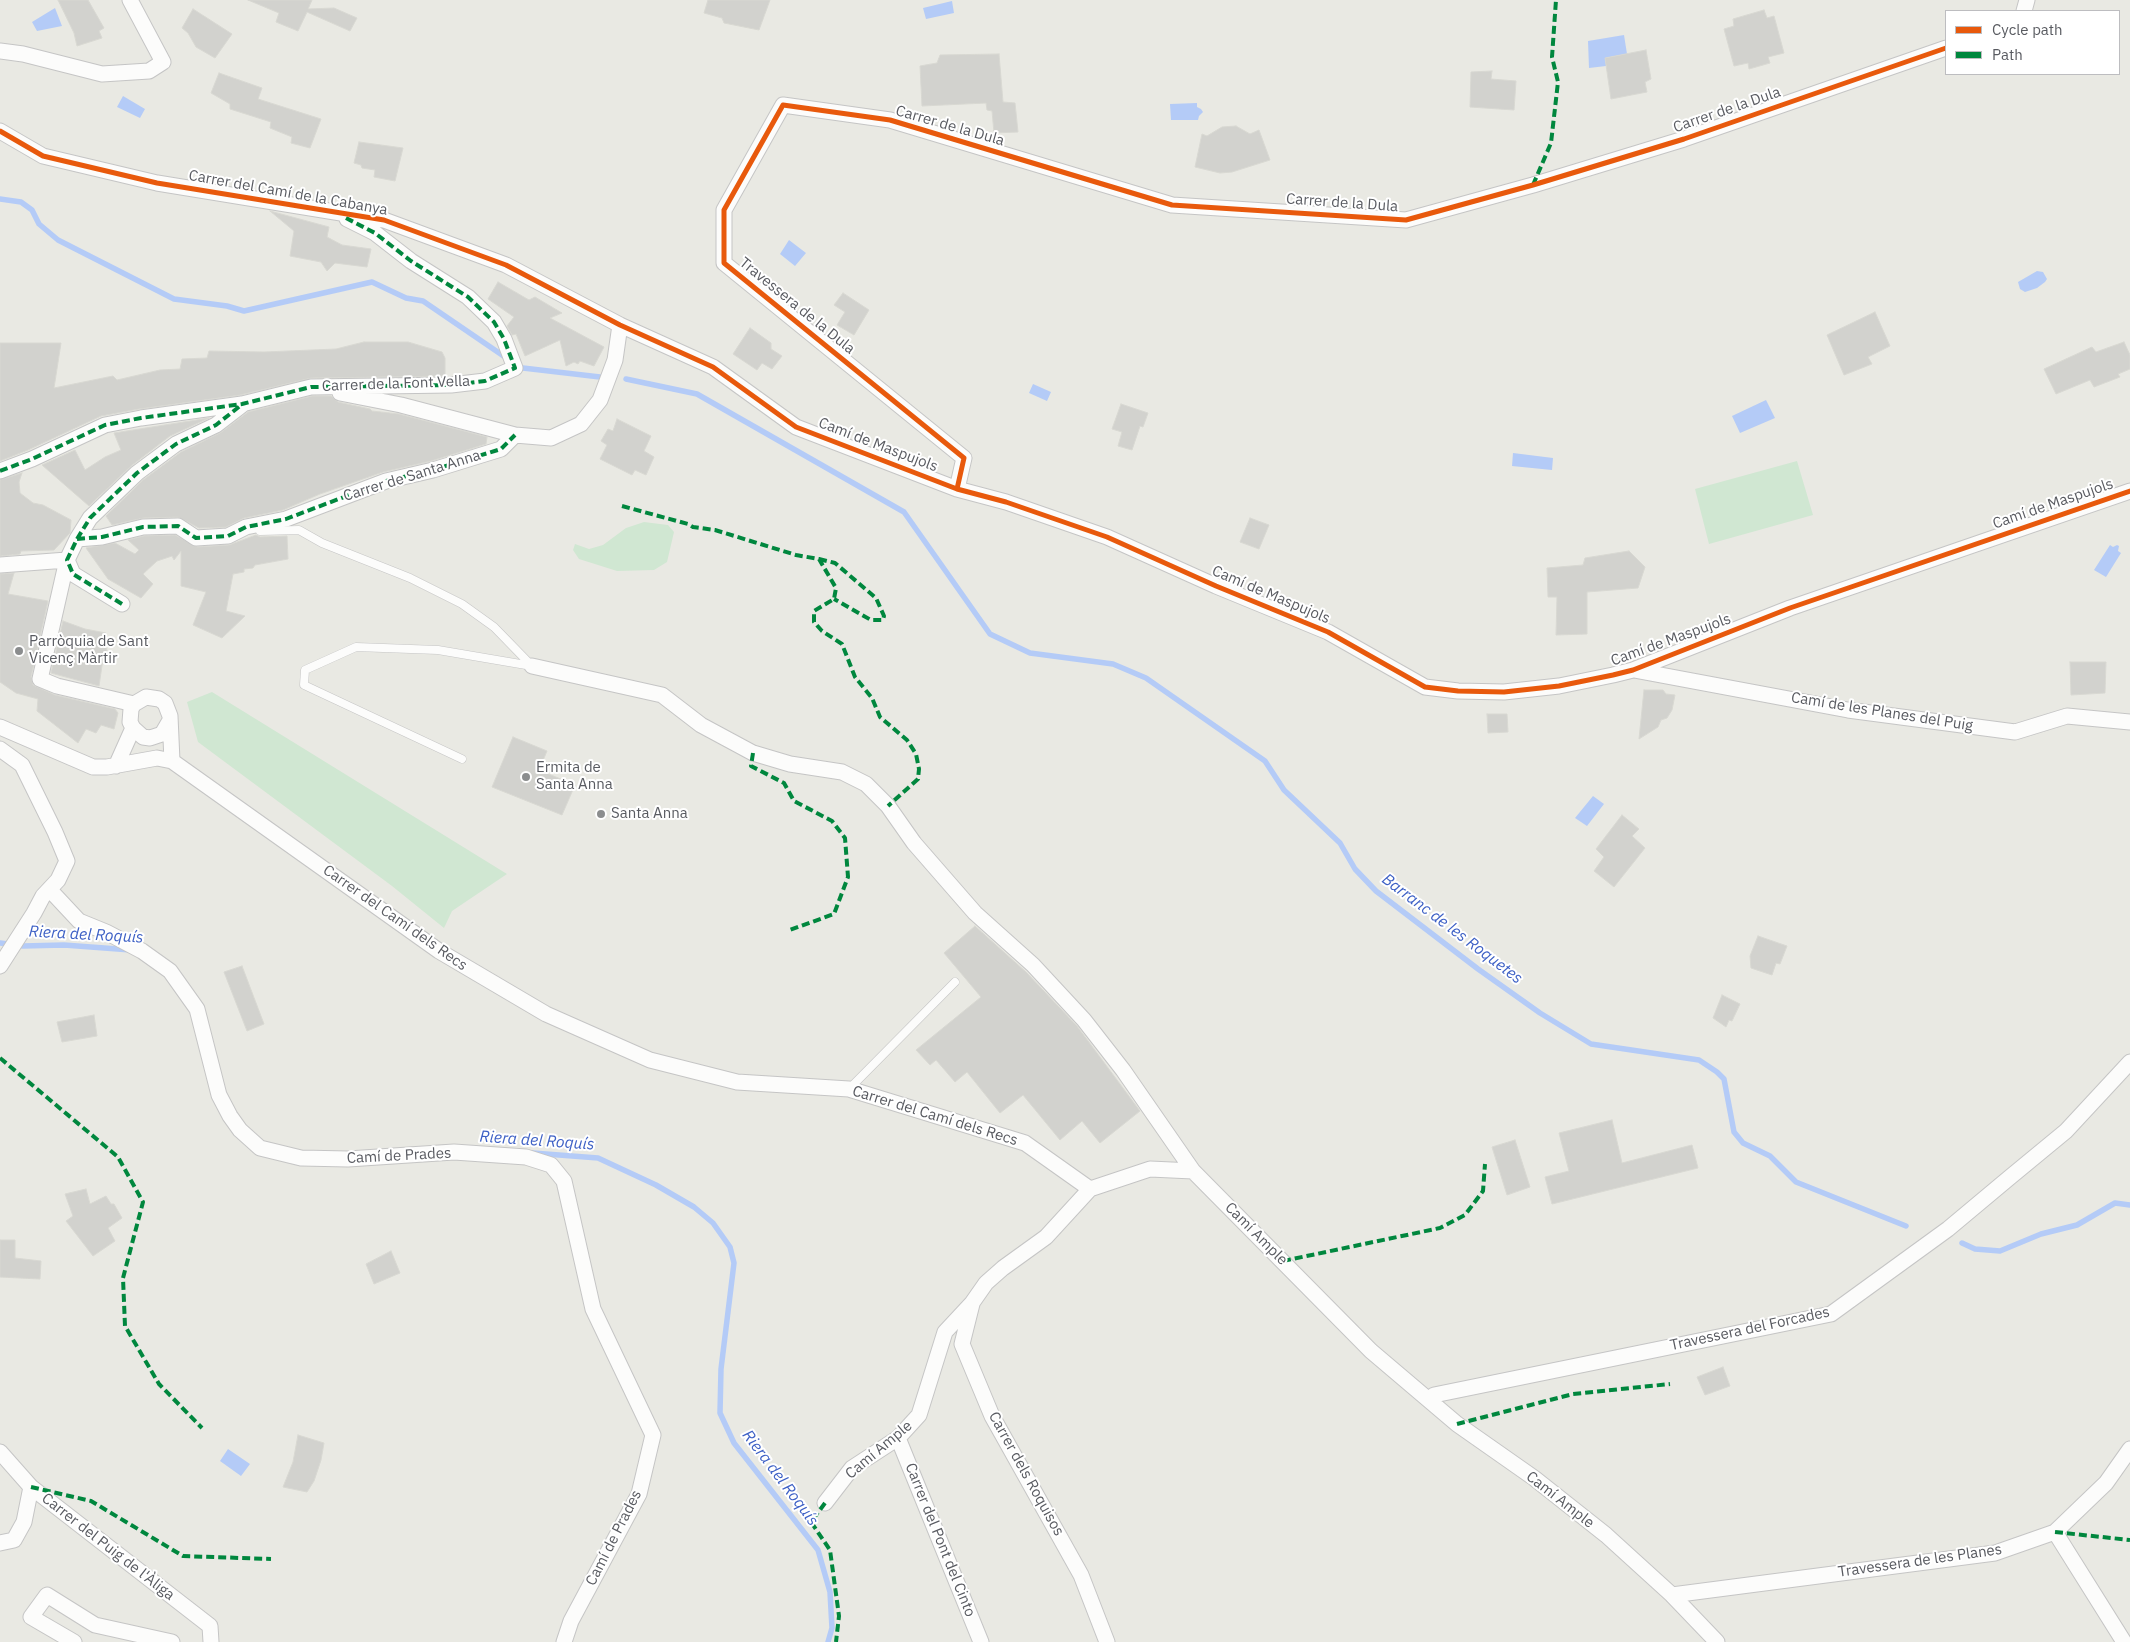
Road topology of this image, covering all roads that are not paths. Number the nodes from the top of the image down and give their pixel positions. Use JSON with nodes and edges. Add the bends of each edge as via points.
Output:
{"nodes":[{"id":1,"x":129,"y":0,"type":"edge"},
{"id":2,"x":1945,"y":48,"type":"edge"},
{"id":3,"x":0,"y":51,"type":"edge"},
{"id":4,"x":782,"y":106,"type":"joint"},
{"id":5,"x":0,"y":131,"type":"edge"},
{"id":6,"x":336,"y":214,"type":"junction"},
{"id":7,"x":620,"y":325,"type":"junction"},
{"id":8,"x":311,"y":387,"type":"junction"},
{"id":9,"x":242,"y":404,"type":"junction"},
{"id":10,"x":515,"y":435,"type":"junction"},
{"id":11,"x":0,"y":471,"type":"edge"},
{"id":12,"x":957,"y":489,"type":"junction"},
{"id":13,"x":2130,"y":490,"type":"edge"},
{"id":14,"x":235,"y":533,"type":"junction"},
{"id":15,"x":76,"y":539,"type":"junction"},
{"id":16,"x":67,"y":560,"type":"junction"},
{"id":17,"x":0,"y":565,"type":"edge"},
{"id":18,"x":122,"y":604,"type":"dead end"},
{"id":19,"x":532,"y":666,"type":"junction"},
{"id":20,"x":1633,"y":670,"type":"junction"},
{"id":21,"x":134,"y":704,"type":"junction"},
{"id":22,"x":169,"y":722,"type":"junction"},
{"id":23,"x":2130,"y":722,"type":"edge"},
{"id":24,"x":0,"y":727,"type":"edge"},
{"id":25,"x":133,"y":728,"type":"junction"},
{"id":26,"x":0,"y":750,"type":"edge"},
{"id":27,"x":462,"y":758,"type":"dead end"},
{"id":28,"x":172,"y":761,"type":"junction"},
{"id":29,"x":111,"y":766,"type":"junction"},
{"id":30,"x":50,"y":890,"type":"junction"},
{"id":31,"x":0,"y":966,"type":"edge"},
{"id":32,"x":955,"y":982,"type":"dead end"},
{"id":33,"x":2130,"y":1062,"type":"edge"},
{"id":34,"x":849,"y":1089,"type":"junction"},
{"id":35,"x":1193,"y":1172,"type":"junction"},
{"id":36,"x":1090,"y":1189,"type":"junction"},
{"id":37,"x":972,"y":1303,"type":"junction"},
{"id":38,"x":1434,"y":1395,"type":"dead end"},
{"id":39,"x":898,"y":1438,"type":"junction"},
{"id":40,"x":2130,"y":1449,"type":"edge"},
{"id":41,"x":0,"y":1452,"type":"edge"},
{"id":42,"x":31,"y":1487,"type":"junction"},
{"id":43,"x":825,"y":1503,"type":"dead end"},
{"id":44,"x":2055,"y":1532,"type":"junction"},
{"id":45,"x":0,"y":1543,"type":"edge"},
{"id":46,"x":1672,"y":1595,"type":"junction"},
{"id":47,"x":74,"y":1642,"type":"edge"},
{"id":48,"x":172,"y":1642,"type":"edge"},
{"id":49,"x":211,"y":1642,"type":"edge"},
{"id":50,"x":564,"y":1642,"type":"edge"},
{"id":51,"x":981,"y":1642,"type":"edge"},
{"id":52,"x":1108,"y":1642,"type":"edge"},
{"id":53,"x":1717,"y":1642,"type":"edge"},
{"id":54,"x":2124,"y":1642,"type":"edge"}],
"edges":[{"from":1,"to":3,"type":"street","via":[[163,62],[150,71],[102,74]]},
{"from":2,"to":4,"type":"street","name":"Carrer de la Dula","via":[[1684,139],[1533,186],[1406,220],[1172,205],[890,120]]},
{"from":4,"to":12,"type":"street","name":"Travessera de la Dula","via":[[724,210],[724,264],[964,458]]},
{"from":5,"to":6,"type":"street","name":"Carrer del Camí de la Cabanya","via":[[43,156],[157,183]]},
{"from":6,"to":7,"type":"street","name":"Carrer del Camí de la Cabanya","via":[[384,220],[506,265]]},
{"from":6,"to":8,"type":"street","name":"Carrer de la Font Vella","via":[[376,233],[411,261],[468,297],[494,322],[515,368],[485,381],[451,385]]},
{"from":7,"to":10,"type":"street","via":[[615,360],[600,400],[581,424],[551,438]]},
{"from":7,"to":12,"type":"street","name":"Camí de Maspujols","via":[[713,367],[796,427]]},
{"from":8,"to":9,"type":"street","name":"Carrer de la Font Vella"},
{"from":8,"to":10,"type":"street","via":[[401,405]]},
{"from":9,"to":11,"type":"street","name":"Carrer de la Font Vella","via":[[105,426]]},
{"from":9,"to":15,"type":"street","via":[[216,425],[176,444],[137,474],[90,518]]},
{"from":10,"to":14,"type":"street","name":"Carrer de Santa Anna","via":[[501,449],[386,481],[286,519],[246,527]]},
{"from":12,"to":20,"type":"street","name":"Camí de Maspujols","via":[[1006,502],[1107,537],[1328,632],[1425,687],[1458,692],[1504,692],[1559,686]]},
{"from":13,"to":20,"type":"street","name":"Camí de Maspujols","via":[[1790,608]]},
{"from":14,"to":15,"type":"street","name":"Carrer de Santa Anna","via":[[196,538],[178,526],[143,527],[102,537]]},
{"from":14,"to":19,"type":"lane","via":[[299,530],[322,543],[410,578],[462,604],[488,622]]},
{"from":15,"to":16,"type":"street"},
{"from":16,"to":17,"type":"street"},
{"from":16,"to":18,"type":"street","via":[[73,574]]},
{"from":16,"to":21,"type":"street","via":[[40,679]]},
{"from":19,"to":27,"type":"lane","via":[[438,650],[356,647],[305,670],[304,685]]},
{"from":19,"to":35,"type":"street","via":[[662,695],[701,725],[753,753],[790,764],[842,772],[866,784],[888,806],[914,843],[975,913],[1033,965],[1084,1020],[1123,1070]]},
{"from":20,"to":23,"type":"street","name":"Camí de les Planes del Puig","via":[[1848,710],[2015,732],[2067,716]]},
{"from":21,"to":22,"type":"street","via":[[146,697],[159,699],[168,709]]},
{"from":21,"to":25,"type":"street","via":[[129,716]]},
{"from":22,"to":25,"type":"street","via":[[162,734],[156,737],[143,737]]},
{"from":22,"to":28,"type":"street"},
{"from":24,"to":29,"type":"street","via":[[93,767]]},
{"from":25,"to":29,"type":"street"},
{"from":26,"to":30,"type":"street","via":[[22,765],[66,861]]},
{"from":28,"to":29,"type":"street","via":[[158,758]]},
{"from":28,"to":34,"type":"street","name":"Carrer del Camí dels Recs","via":[[439,952],[546,1014],[650,1060],[738,1082]]},
{"from":30,"to":31,"type":"street","via":[[43,896]]},
{"from":30,"to":50,"type":"street","name":"Camí de Prades","via":[[79,921],[142,951],[170,970],[197,1009],[219,1096],[240,1130],[260,1148],[301,1158],[348,1159],[454,1152],[526,1157],[551,1165],[564,1181],[593,1309],[653,1435],[639,1494],[571,1621]]},
{"from":32,"to":34,"type":"lane"},
{"from":33,"to":38,"type":"street","name":"Travessera del Forcades","via":[[2066,1130],[2031,1160],[1948,1229],[1831,1314]]},
{"from":34,"to":36,"type":"street","name":"Carrer del Camí dels Recs","via":[[1025,1143]]},
{"from":35,"to":36,"type":"street","name":"Camí Ample","via":[[1150,1169]]},
{"from":35,"to":46,"type":"street","name":"Camí Ample","via":[[1371,1351],[1457,1424],[1534,1478],[1606,1535]]},
{"from":36,"to":37,"type":"street","name":"Camí Ample","via":[[1046,1237],[986,1283]]},
{"from":37,"to":39,"type":"street","name":"Camí Ample","via":[[945,1332],[919,1415]]},
{"from":37,"to":52,"type":"street","name":"Carrer dels Roquisos","via":[[962,1344],[992,1416],[1081,1575]]},
{"from":39,"to":43,"type":"street","name":"Camí Ample","via":[[852,1468]]},
{"from":39,"to":51,"type":"street","name":"Carrer del Pont del Cinto"},
{"from":40,"to":44,"type":"street","name":"Travessera de les Planes","via":[[2106,1483]]},
{"from":41,"to":42,"type":"street","name":"Carrer del Puig de l'Àliga"},
{"from":42,"to":45,"type":"street","via":[[24,1522],[14,1540]]},
{"from":42,"to":49,"type":"street","name":"Carrer del Puig de l'Àliga","via":[[210,1626]]},
{"from":44,"to":46,"type":"street","name":"Travessera de les Planes","via":[[1995,1554]]},
{"from":44,"to":54,"type":"street"},
{"from":46,"to":53,"type":"street","name":"Camí Ample"},
{"from":47,"to":48,"type":"street","via":[[31,1617],[47,1595],[95,1625]]}]}
